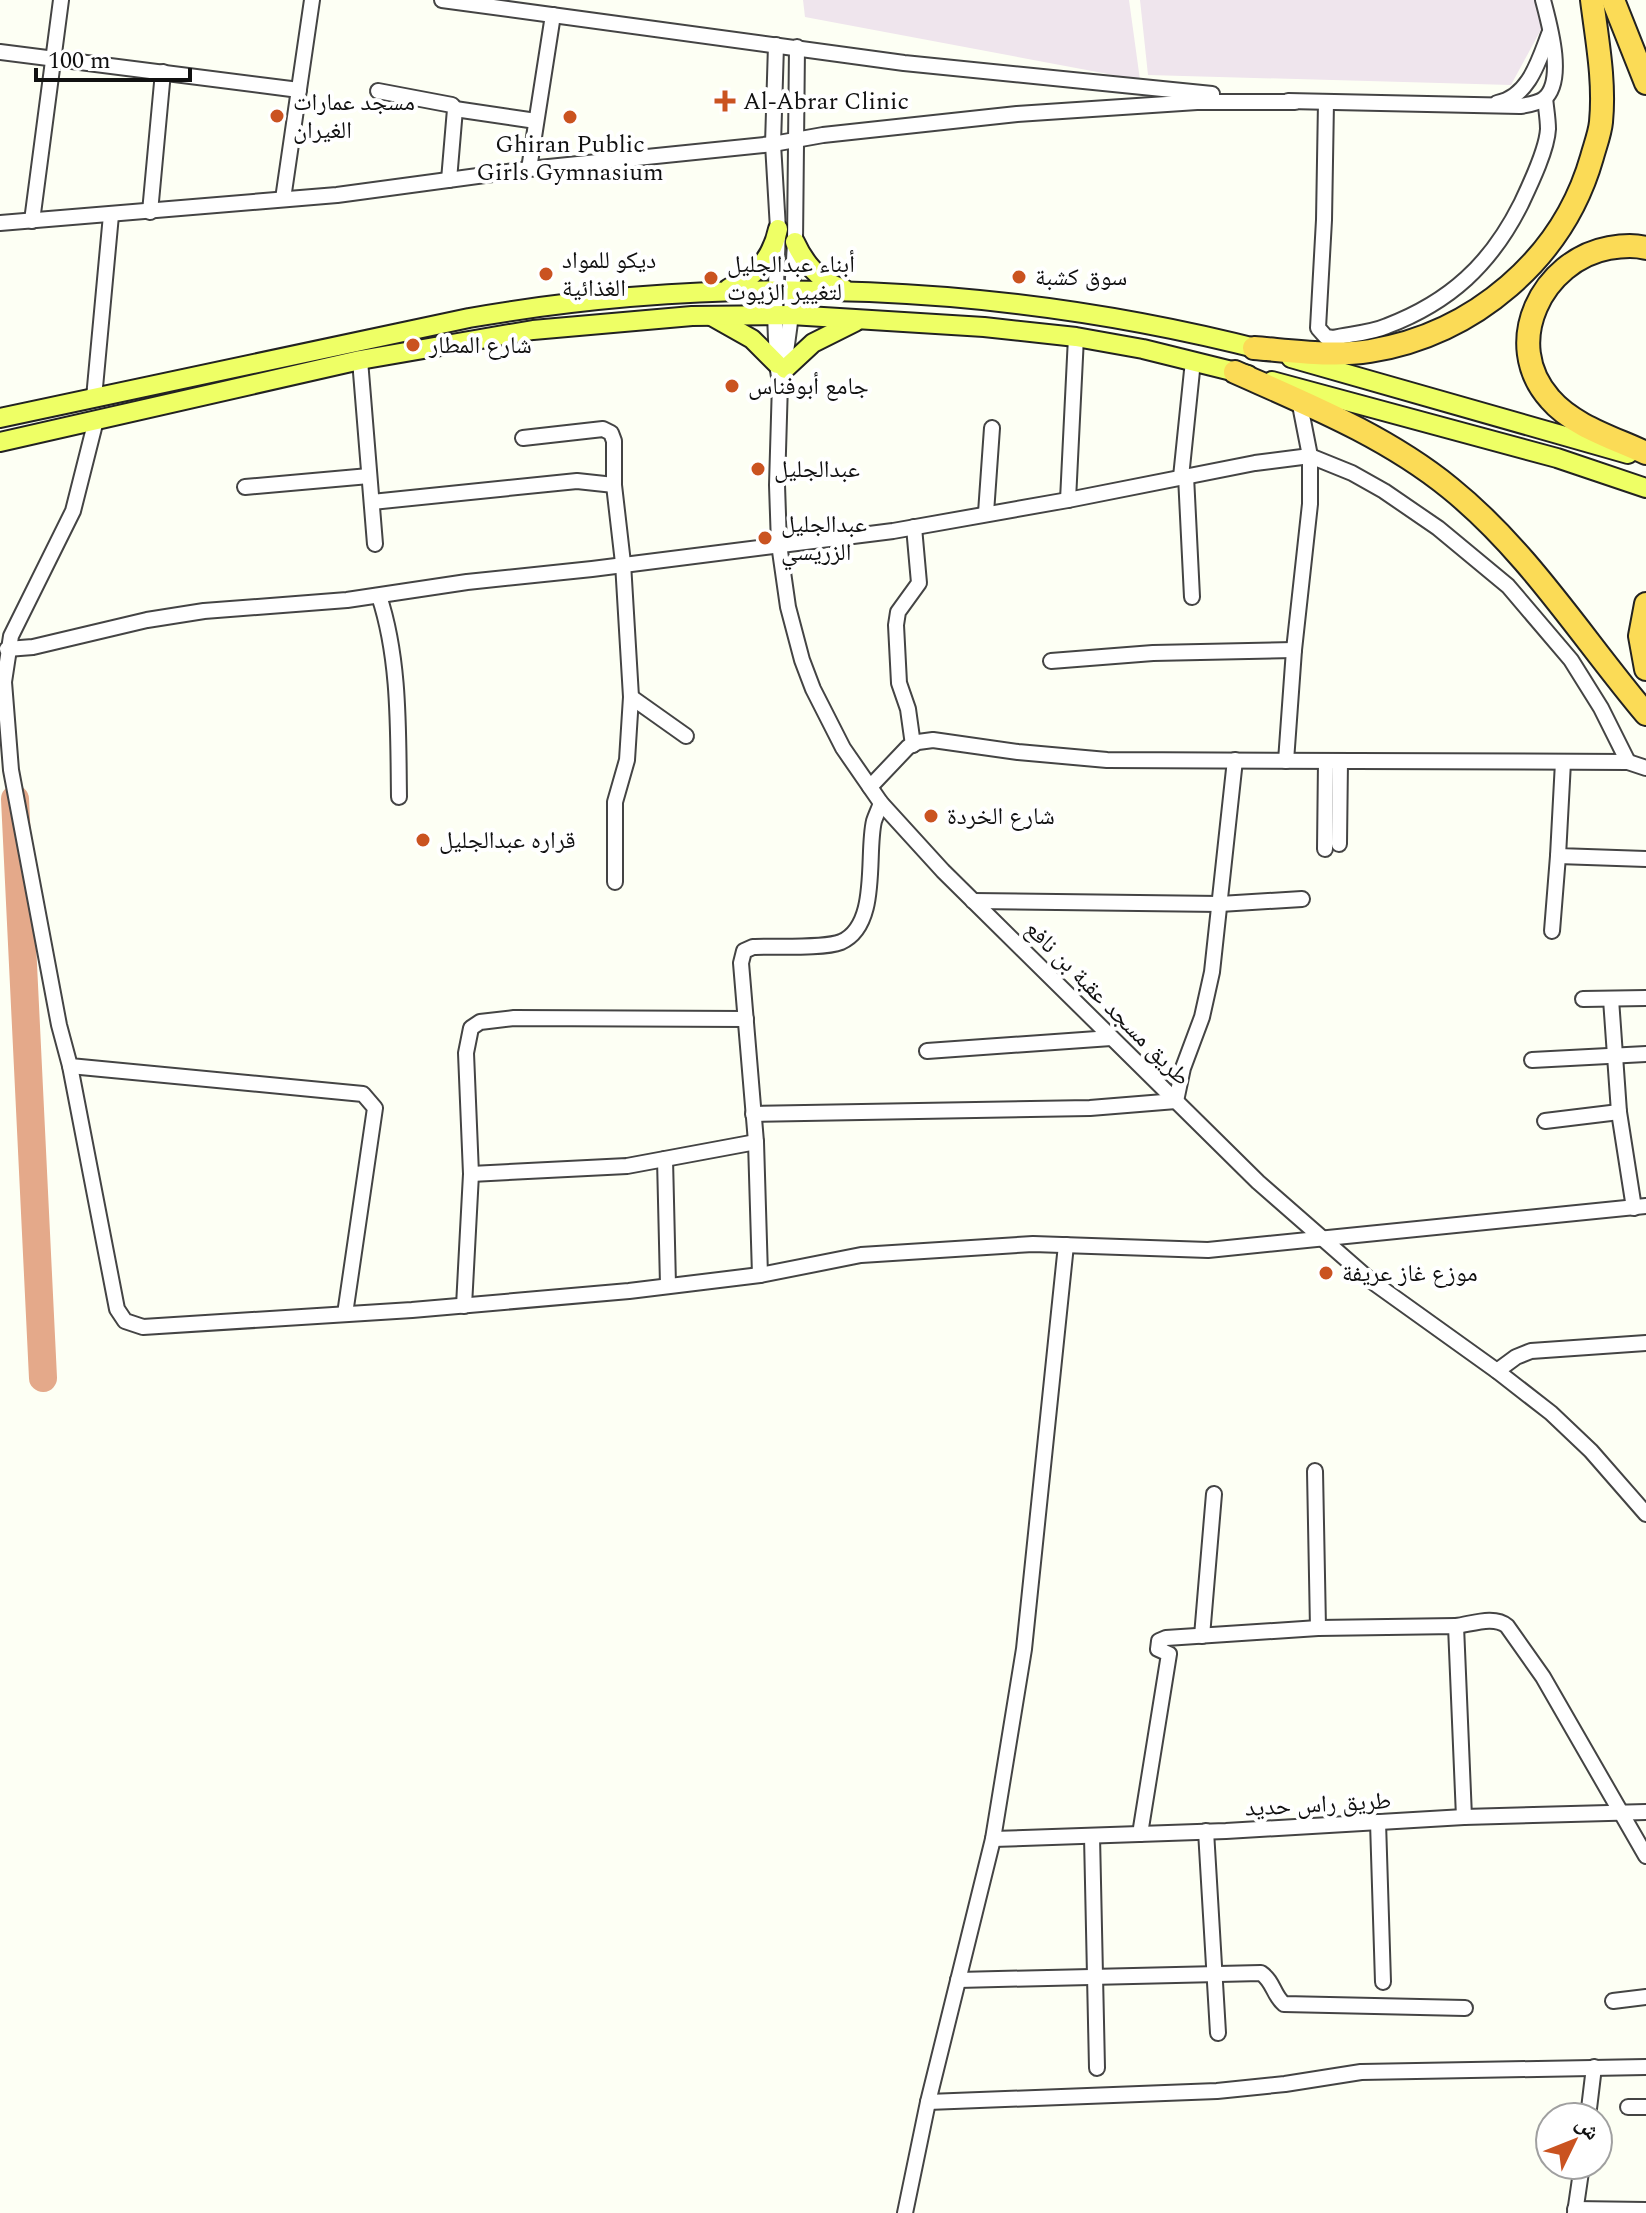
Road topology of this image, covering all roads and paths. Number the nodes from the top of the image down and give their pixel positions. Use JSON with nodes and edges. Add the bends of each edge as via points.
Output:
{"nodes":[{"id":1,"x":61,"y":0,"type":"edge"},
{"id":2,"x":312,"y":0,"type":"edge"},
{"id":3,"x":442,"y":0,"type":"edge"},
{"id":4,"x":1543,"y":0,"type":"edge"},
{"id":5,"x":1592,"y":0,"type":"edge"},
{"id":6,"x":1613,"y":0,"type":"edge"},
{"id":7,"x":553,"y":15,"type":"junction"},
{"id":8,"x":1550,"y":31,"type":"junction"},
{"id":9,"x":776,"y":45,"type":"junction"},
{"id":10,"x":797,"y":47,"type":"junction"},
{"id":11,"x":0,"y":52,"type":"edge"},
{"id":12,"x":54,"y":59,"type":"junction"},
{"id":13,"x":163,"y":72,"type":"junction"},
{"id":14,"x":1646,"y":83,"type":"edge"},
{"id":15,"x":299,"y":90,"type":"junction"},
{"id":16,"x":378,"y":91,"type":"dead end"},
{"id":17,"x":1545,"y":98,"type":"junction"},
{"id":18,"x":1295,"y":102,"type":"junction"},
{"id":19,"x":1326,"y":102,"type":"junction"},
{"id":20,"x":1485,"y":105,"type":"junction"},
{"id":21,"x":455,"y":109,"type":"junction"},
{"id":22,"x":536,"y":121,"type":"junction"},
{"id":23,"x":795,"y":142,"type":"junction"},
{"id":24,"x":773,"y":144,"type":"junction"},
{"id":25,"x":529,"y":169,"type":"junction"},
{"id":26,"x":449,"y":180,"type":"junction"},
{"id":27,"x":283,"y":199,"type":"junction"},
{"id":28,"x":150,"y":212,"type":"junction"},
{"id":29,"x":111,"y":215,"type":"junction"},
{"id":30,"x":32,"y":221,"type":"junction"},
{"id":31,"x":0,"y":223,"type":"edge"},
{"id":32,"x":778,"y":229,"type":"junction"},
{"id":33,"x":795,"y":242,"type":"junction"},
{"id":34,"x":1646,"y":248,"type":"edge"},
{"id":35,"x":718,"y":290,"type":"junction"},
{"id":36,"x":784,"y":291,"type":"junction"},
{"id":37,"x":855,"y":292,"type":"junction"},
{"id":38,"x":783,"y":314,"type":"junction"},
{"id":39,"x":711,"y":316,"type":"junction"},
{"id":40,"x":858,"y":320,"type":"junction"},
{"id":41,"x":1076,"y":337,"type":"junction"},
{"id":42,"x":1254,"y":348,"type":"junction"},
{"id":43,"x":360,"y":360,"type":"junction"},
{"id":44,"x":1193,"y":361,"type":"junction"},
{"id":45,"x":781,"y":372,"type":"junction"},
{"id":46,"x":1235,"y":372,"type":"junction"},
{"id":47,"x":94,"y":398,"type":"junction"},
{"id":48,"x":1299,"y":400,"type":"junction"},
{"id":49,"x":0,"y":418,"type":"edge"},
{"id":50,"x":96,"y":420,"type":"junction"},
{"id":51,"x":992,"y":428,"type":"dead end"},
{"id":52,"x":523,"y":438,"type":"dead end"},
{"id":53,"x":0,"y":442,"type":"edge"},
{"id":54,"x":1646,"y":453,"type":"edge"},
{"id":55,"x":1310,"y":456,"type":"junction"},
{"id":56,"x":1646,"y":460,"type":"edge"},
{"id":57,"x":369,"y":476,"type":"junction"},
{"id":58,"x":1184,"y":476,"type":"junction"},
{"id":59,"x":614,"y":485,"type":"junction"},
{"id":60,"x":245,"y":487,"type":"dead end"},
{"id":61,"x":1646,"y":488,"type":"edge"},
{"id":62,"x":1068,"y":500,"type":"junction"},
{"id":63,"x":372,"y":502,"type":"junction"},
{"id":64,"x":986,"y":513,"type":"junction"},
{"id":65,"x":914,"y":527,"type":"junction"},
{"id":66,"x":375,"y":544,"type":"dead end"},
{"id":67,"x":779,"y":544,"type":"junction"},
{"id":68,"x":623,"y":563,"type":"junction"},
{"id":69,"x":379,"y":596,"type":"junction"},
{"id":70,"x":1192,"y":597,"type":"dead end"},
{"id":71,"x":1646,"y":604,"type":"edge"},
{"id":72,"x":7,"y":649,"type":"junction"},
{"id":73,"x":1294,"y":650,"type":"junction"},
{"id":74,"x":1051,"y":661,"type":"dead end"},
{"id":75,"x":1646,"y":669,"type":"edge"},
{"id":76,"x":631,"y":697,"type":"junction"},
{"id":77,"x":1646,"y":714,"type":"edge"},
{"id":78,"x":686,"y":736,"type":"dead end"},
{"id":79,"x":913,"y":745,"type":"junction"},
{"id":80,"x":1235,"y":760,"type":"junction"},
{"id":81,"x":1286,"y":761,"type":"junction"},
{"id":82,"x":1333,"y":761,"type":"junction"},
{"id":83,"x":1563,"y":762,"type":"junction"},
{"id":84,"x":1628,"y":762,"type":"junction"},
{"id":85,"x":1646,"y":768,"type":"edge"},
{"id":86,"x":870,"y":787,"type":"junction"},
{"id":87,"x":399,"y":797,"type":"dead end"},
{"id":88,"x":881,"y":803,"type":"junction"},
{"id":89,"x":1332,"y":846,"type":"dead end"},
{"id":90,"x":1558,"y":856,"type":"junction"},
{"id":91,"x":1646,"y":859,"type":"edge"},
{"id":92,"x":615,"y":882,"type":"dead end"},
{"id":93,"x":1302,"y":899,"type":"dead end"},
{"id":94,"x":973,"y":901,"type":"junction"},
{"id":95,"x":1220,"y":904,"type":"junction"},
{"id":96,"x":1552,"y":931,"type":"dead end"},
{"id":97,"x":1646,"y":998,"type":"edge"},
{"id":98,"x":1583,"y":999,"type":"dead end"},
{"id":99,"x":1611,"y":999,"type":"junction"},
{"id":100,"x":746,"y":1019,"type":"junction"},
{"id":101,"x":1111,"y":1038,"type":"junction"},
{"id":102,"x":927,"y":1051,"type":"dead end"},
{"id":103,"x":1646,"y":1054,"type":"edge"},
{"id":104,"x":1615,"y":1057,"type":"junction"},
{"id":105,"x":1532,"y":1060,"type":"dead end"},
{"id":106,"x":70,"y":1066,"type":"junction"},
{"id":107,"x":1176,"y":1101,"type":"junction"},
{"id":108,"x":1619,"y":1112,"type":"junction"},
{"id":109,"x":753,"y":1114,"type":"junction"},
{"id":110,"x":1545,"y":1121,"type":"dead end"},
{"id":111,"x":756,"y":1142,"type":"junction"},
{"id":112,"x":665,"y":1159,"type":"junction"},
{"id":113,"x":471,"y":1174,"type":"junction"},
{"id":114,"x":1640,"y":1207,"type":"edge"},
{"id":115,"x":1319,"y":1237,"type":"junction"},
{"id":116,"x":1066,"y":1245,"type":"junction"},
{"id":117,"x":760,"y":1275,"type":"junction"},
{"id":118,"x":668,"y":1285,"type":"junction"},
{"id":119,"x":464,"y":1306,"type":"junction"},
{"id":120,"x":345,"y":1314,"type":"junction"},
{"id":121,"x":1646,"y":1343,"type":"edge"},
{"id":122,"x":1497,"y":1371,"type":"junction"},
{"id":123,"x":1315,"y":1471,"type":"dead end"},
{"id":124,"x":1214,"y":1494,"type":"dead end"},
{"id":125,"x":1646,"y":1514,"type":"edge"},
{"id":126,"x":1456,"y":1626,"type":"junction"},
{"id":127,"x":1318,"y":1628,"type":"junction"},
{"id":128,"x":1202,"y":1636,"type":"junction"},
{"id":129,"x":1646,"y":1812,"type":"edge"},
{"id":130,"x":1622,"y":1813,"type":"junction"},
{"id":131,"x":1464,"y":1817,"type":"junction"},
{"id":132,"x":1378,"y":1822,"type":"junction"},
{"id":133,"x":1206,"y":1831,"type":"junction"},
{"id":134,"x":1140,"y":1834,"type":"junction"},
{"id":135,"x":1092,"y":1836,"type":"junction"},
{"id":136,"x":993,"y":1839,"type":"junction"},
{"id":137,"x":1646,"y":1856,"type":"edge"},
{"id":138,"x":1214,"y":1976,"type":"junction"},
{"id":139,"x":1094,"y":1978,"type":"junction"},
{"id":140,"x":958,"y":1980,"type":"junction"},
{"id":141,"x":1383,"y":1982,"type":"dead end"},
{"id":142,"x":1646,"y":1997,"type":"edge"},
{"id":143,"x":1613,"y":2001,"type":"dead end"},
{"id":144,"x":1465,"y":2008,"type":"dead end"},
{"id":145,"x":1218,"y":2033,"type":"dead end"},
{"id":146,"x":1594,"y":2067,"type":"junction"},
{"id":147,"x":1646,"y":2067,"type":"edge"},
{"id":148,"x":1097,"y":2068,"type":"dead end"},
{"id":149,"x":1590,"y":2101,"type":"edge"},
{"id":150,"x":928,"y":2102,"type":"junction"},
{"id":151,"x":1628,"y":2107,"type":"dead end"},
{"id":152,"x":1646,"y":2107,"type":"edge"},
{"id":153,"x":1580,"y":2181,"type":"edge"},
{"id":154,"x":1646,"y":2210,"type":"edge"},
{"id":155,"x":1575,"y":2211,"type":"edge"},
{"id":156,"x":905,"y":2213,"type":"edge"}],
"edges":[{"from":1,"to":12,"type":"street"},
{"from":2,"to":15,"type":"street"},
{"from":3,"to":7,"type":"street"},
{"from":4,"to":8,"type":"street"},
{"from":5,"to":42,"type":"highway","via":[[1601,124],[1572,210],[1515,281],[1482,309],[1411,341],[1327,354]]},
{"from":6,"to":14,"type":"highway"},
{"from":7,"to":9,"type":"street"},
{"from":7,"to":22,"type":"street"},
{"from":8,"to":17,"type":"street","via":[[1555,73]]},
{"from":8,"to":20,"type":"street","via":[[1525,85],[1503,102]]},
{"from":9,"to":10,"type":"street"},
{"from":9,"to":24,"type":"street"},
{"from":10,"to":18,"type":"street","via":[[904,63]]},
{"from":10,"to":23,"type":"street"},
{"from":11,"to":12,"type":"street"},
{"from":12,"to":13,"type":"street"},
{"from":12,"to":30,"type":"street"},
{"from":13,"to":15,"type":"street"},
{"from":13,"to":28,"type":"street"},
{"from":15,"to":27,"type":"street"},
{"from":16,"to":21,"type":"street","via":[[447,102]]},
{"from":17,"to":19,"type":"street","via":[[1548,131],[1530,186],[1506,234],[1486,259],[1465,282],[1429,306],[1385,327],[1333,338],[1318,328]]},
{"from":17,"to":20,"type":"street","via":[[1520,106]]},
{"from":18,"to":19,"type":"street"},
{"from":18,"to":23,"type":"street","via":[[1197,102],[1029,113]]},
{"from":19,"to":20,"type":"street"},
{"from":21,"to":22,"type":"street"},
{"from":21,"to":26,"type":"street"},
{"from":22,"to":25,"type":"street"},
{"from":23,"to":24,"type":"street"},
{"from":23,"to":33,"type":"street"},
{"from":24,"to":25,"type":"street"},
{"from":24,"to":32,"type":"street"},
{"from":25,"to":26,"type":"street"},
{"from":26,"to":27,"type":"street"},
{"from":27,"to":28,"type":"street"},
{"from":28,"to":29,"type":"street"},
{"from":29,"to":30,"type":"street"},
{"from":29,"to":47,"type":"street"},
{"from":30,"to":31,"type":"street"},
{"from":32,"to":35,"type":"main road","via":[[763,265],[743,282]]},
{"from":32,"to":36,"type":"street"},
{"from":33,"to":36,"type":"street"},
{"from":33,"to":37,"type":"main road","via":[[824,280]]},
{"from":34,"to":54,"type":"highway","via":[[1593,251],[1555,276],[1536,302],[1528,353],[1538,382],[1570,416]]},
{"from":35,"to":36,"type":"main road"},
{"from":35,"to":47,"type":"main road","via":[[496,313]]},
{"from":36,"to":37,"type":"main road"},
{"from":36,"to":38,"type":"street","name":"طريق مسجد عقبة بن نافع"},
{"from":37,"to":42,"type":"main road","via":[[1065,311]]},
{"from":38,"to":39,"type":"main road"},
{"from":38,"to":40,"type":"main road"},
{"from":38,"to":45,"type":"street","name":"طريق مسجد عقبة بن نافع"},
{"from":39,"to":43,"type":"main road","via":[[533,330]]},
{"from":39,"to":45,"type":"main road","via":[[752,339]]},
{"from":40,"to":41,"type":"main road"},
{"from":40,"to":45,"type":"main road","via":[[813,343]]},
{"from":41,"to":44,"type":"main road"},
{"from":41,"to":62,"type":"street"},
{"from":42,"to":56,"type":"main road"},
{"from":43,"to":50,"type":"main road"},
{"from":43,"to":57,"type":"street"},
{"from":44,"to":46,"type":"main road"},
{"from":44,"to":58,"type":"street"},
{"from":45,"to":67,"type":"street","name":"طريق مسجد عقبة بن نافع"},
{"from":46,"to":48,"type":"highway"},
{"from":46,"to":61,"type":"main road","via":[[1543,454]]},
{"from":47,"to":49,"type":"main road"},
{"from":48,"to":55,"type":"street"},
{"from":48,"to":77,"type":"highway","via":[[1413,461],[1450,488],[1528,566]]},
{"from":50,"to":53,"type":"main road"},
{"from":50,"to":72,"type":"street","via":[[73,511]]},
{"from":51,"to":64,"type":"street"},
{"from":52,"to":59,"type":"street","via":[[607,430],[614,441]]},
{"from":55,"to":58,"type":"street"},
{"from":55,"to":73,"type":"street"},
{"from":55,"to":84,"type":"street","via":[[1384,491],[1508,586],[1571,660]]},
{"from":57,"to":60,"type":"street"},
{"from":57,"to":63,"type":"street"},
{"from":58,"to":62,"type":"street"},
{"from":58,"to":70,"type":"street"},
{"from":59,"to":63,"type":"street","via":[[577,481]]},
{"from":59,"to":68,"type":"street"},
{"from":62,"to":64,"type":"street"},
{"from":63,"to":66,"type":"street"},
{"from":64,"to":65,"type":"street"},
{"from":65,"to":67,"type":"street"},
{"from":65,"to":79,"type":"street","via":[[919,583],[898,612],[896,625],[899,683]]},
{"from":67,"to":68,"type":"street"},
{"from":67,"to":86,"type":"street","name":"طريق مسجد عقبة بن نافع","via":[[788,607],[813,689]]},
{"from":68,"to":69,"type":"street"},
{"from":68,"to":76,"type":"street"},
{"from":69,"to":72,"type":"street","via":[[204,611]]},
{"from":69,"to":87,"type":"street","via":[[394,680]]},
{"from":71,"to":75,"type":"highway","via":[[1640,636]]},
{"from":72,"to":106,"type":"street","via":[[4,682],[11,770]]},
{"from":73,"to":74,"type":"street"},
{"from":73,"to":81,"type":"street"},
{"from":76,"to":78,"type":"street"},
{"from":76,"to":92,"type":"street","via":[[627,760],[615,802]]},
{"from":79,"to":80,"type":"street","via":[[933,740],[1107,760]]},
{"from":79,"to":86,"type":"street","via":[[897,755]]},
{"from":80,"to":81,"type":"street"},
{"from":80,"to":95,"type":"street"},
{"from":81,"to":82,"type":"street"},
{"from":82,"to":83,"type":"street"},
{"from":82,"to":89,"type":"street"},
{"from":83,"to":84,"type":"street"},
{"from":83,"to":90,"type":"street"},
{"from":84,"to":85,"type":"street"},
{"from":86,"to":88,"type":"street","name":"طريق مسجد عقبة بن نافع"},
{"from":88,"to":94,"type":"street","name":"طريق مسجد عقبة بن نافع"},
{"from":88,"to":100,"type":"street","via":[[858,927],[832,944],[744,951]]},
{"from":90,"to":91,"type":"street"},
{"from":90,"to":96,"type":"street"},
{"from":93,"to":95,"type":"street"},
{"from":94,"to":95,"type":"street"},
{"from":94,"to":101,"type":"street","name":"طريق مسجد عقبة بن نافع"},
{"from":95,"to":107,"type":"street","via":[[1202,1017]]},
{"from":97,"to":99,"type":"street"},
{"from":98,"to":99,"type":"street"},
{"from":99,"to":104,"type":"street"},
{"from":100,"to":109,"type":"street"},
{"from":100,"to":113,"type":"street","via":[[480,1022],[471,1028],[466,1053]]},
{"from":101,"to":102,"type":"street"},
{"from":101,"to":107,"type":"street","name":"طريق مسجد عقبة بن نافع"},
{"from":103,"to":104,"type":"street"},
{"from":104,"to":105,"type":"street"},
{"from":104,"to":108,"type":"street"},
{"from":106,"to":120,"type":"street","via":[[117,1309],[125,1321],[143,1327]]},
{"from":106,"to":120,"type":"street","via":[[363,1094],[369,1099],[375,1108]]},
{"from":107,"to":109,"type":"street","via":[[1090,1108]]},
{"from":107,"to":115,"type":"street","name":"طريق مسجد عقبة بن نافع"},
{"from":108,"to":110,"type":"street"},
{"from":108,"to":114,"type":"street"},
{"from":109,"to":111,"type":"street"},
{"from":111,"to":112,"type":"street"},
{"from":111,"to":117,"type":"street"},
{"from":112,"to":113,"type":"street","via":[[627,1166]]},
{"from":112,"to":118,"type":"street"},
{"from":113,"to":119,"type":"street"},
{"from":114,"to":115,"type":"street"},
{"from":115,"to":116,"type":"street","via":[[1197,1251]]},
{"from":115,"to":122,"type":"street","name":"طريق مسجد عقبة بن نافع","via":[[1393,1298]]},
{"from":116,"to":117,"type":"street","via":[[861,1255]]},
{"from":116,"to":136,"type":"street","via":[[1024,1649]]},
{"from":117,"to":118,"type":"street"},
{"from":118,"to":119,"type":"street"},
{"from":119,"to":120,"type":"street"},
{"from":121,"to":122,"type":"street","via":[[1531,1351]]},
{"from":122,"to":125,"type":"street","name":"طريق مسجد عقبة بن نافع","via":[[1591,1451]]},
{"from":123,"to":127,"type":"street"},
{"from":124,"to":128,"type":"street"},
{"from":126,"to":127,"type":"street"},
{"from":126,"to":130,"type":"street","via":[[1503,1621],[1543,1677]]},
{"from":126,"to":131,"type":"street"},
{"from":127,"to":128,"type":"street"},
{"from":128,"to":134,"type":"street","via":[[1166,1638],[1157,1645],[1169,1654]]},
{"from":129,"to":130,"type":"street","name":"طريق راس حديد"},
{"from":130,"to":131,"type":"street","name":"طريق راس حديد"},
{"from":130,"to":137,"type":"street"},
{"from":131,"to":132,"type":"street","name":"طريق راس حديد"},
{"from":132,"to":133,"type":"street","name":"طريق راس حديد"},
{"from":132,"to":141,"type":"street"},
{"from":133,"to":134,"type":"street","name":"طريق راس حديد"},
{"from":133,"to":138,"type":"street"},
{"from":134,"to":135,"type":"street","name":"طريق راس حديد"},
{"from":135,"to":136,"type":"street","name":"طريق راس حديد"},
{"from":135,"to":139,"type":"street"},
{"from":136,"to":140,"type":"street"},
{"from":138,"to":139,"type":"street"},
{"from":138,"to":144,"type":"street","via":[[1261,1973],[1284,2004]]},
{"from":138,"to":145,"type":"street"},
{"from":139,"to":140,"type":"street"},
{"from":139,"to":148,"type":"street"},
{"from":140,"to":150,"type":"street"},
{"from":142,"to":143,"type":"street"},
{"from":146,"to":147,"type":"street"},
{"from":146,"to":149,"type":"street"},
{"from":146,"to":150,"type":"street","via":[[1361,2072],[1217,2091]]},
{"from":150,"to":156,"type":"street"},
{"from":151,"to":152,"type":"street"},
{"from":153,"to":155,"type":"street"},
{"from":154,"to":155,"type":"street"}]}
